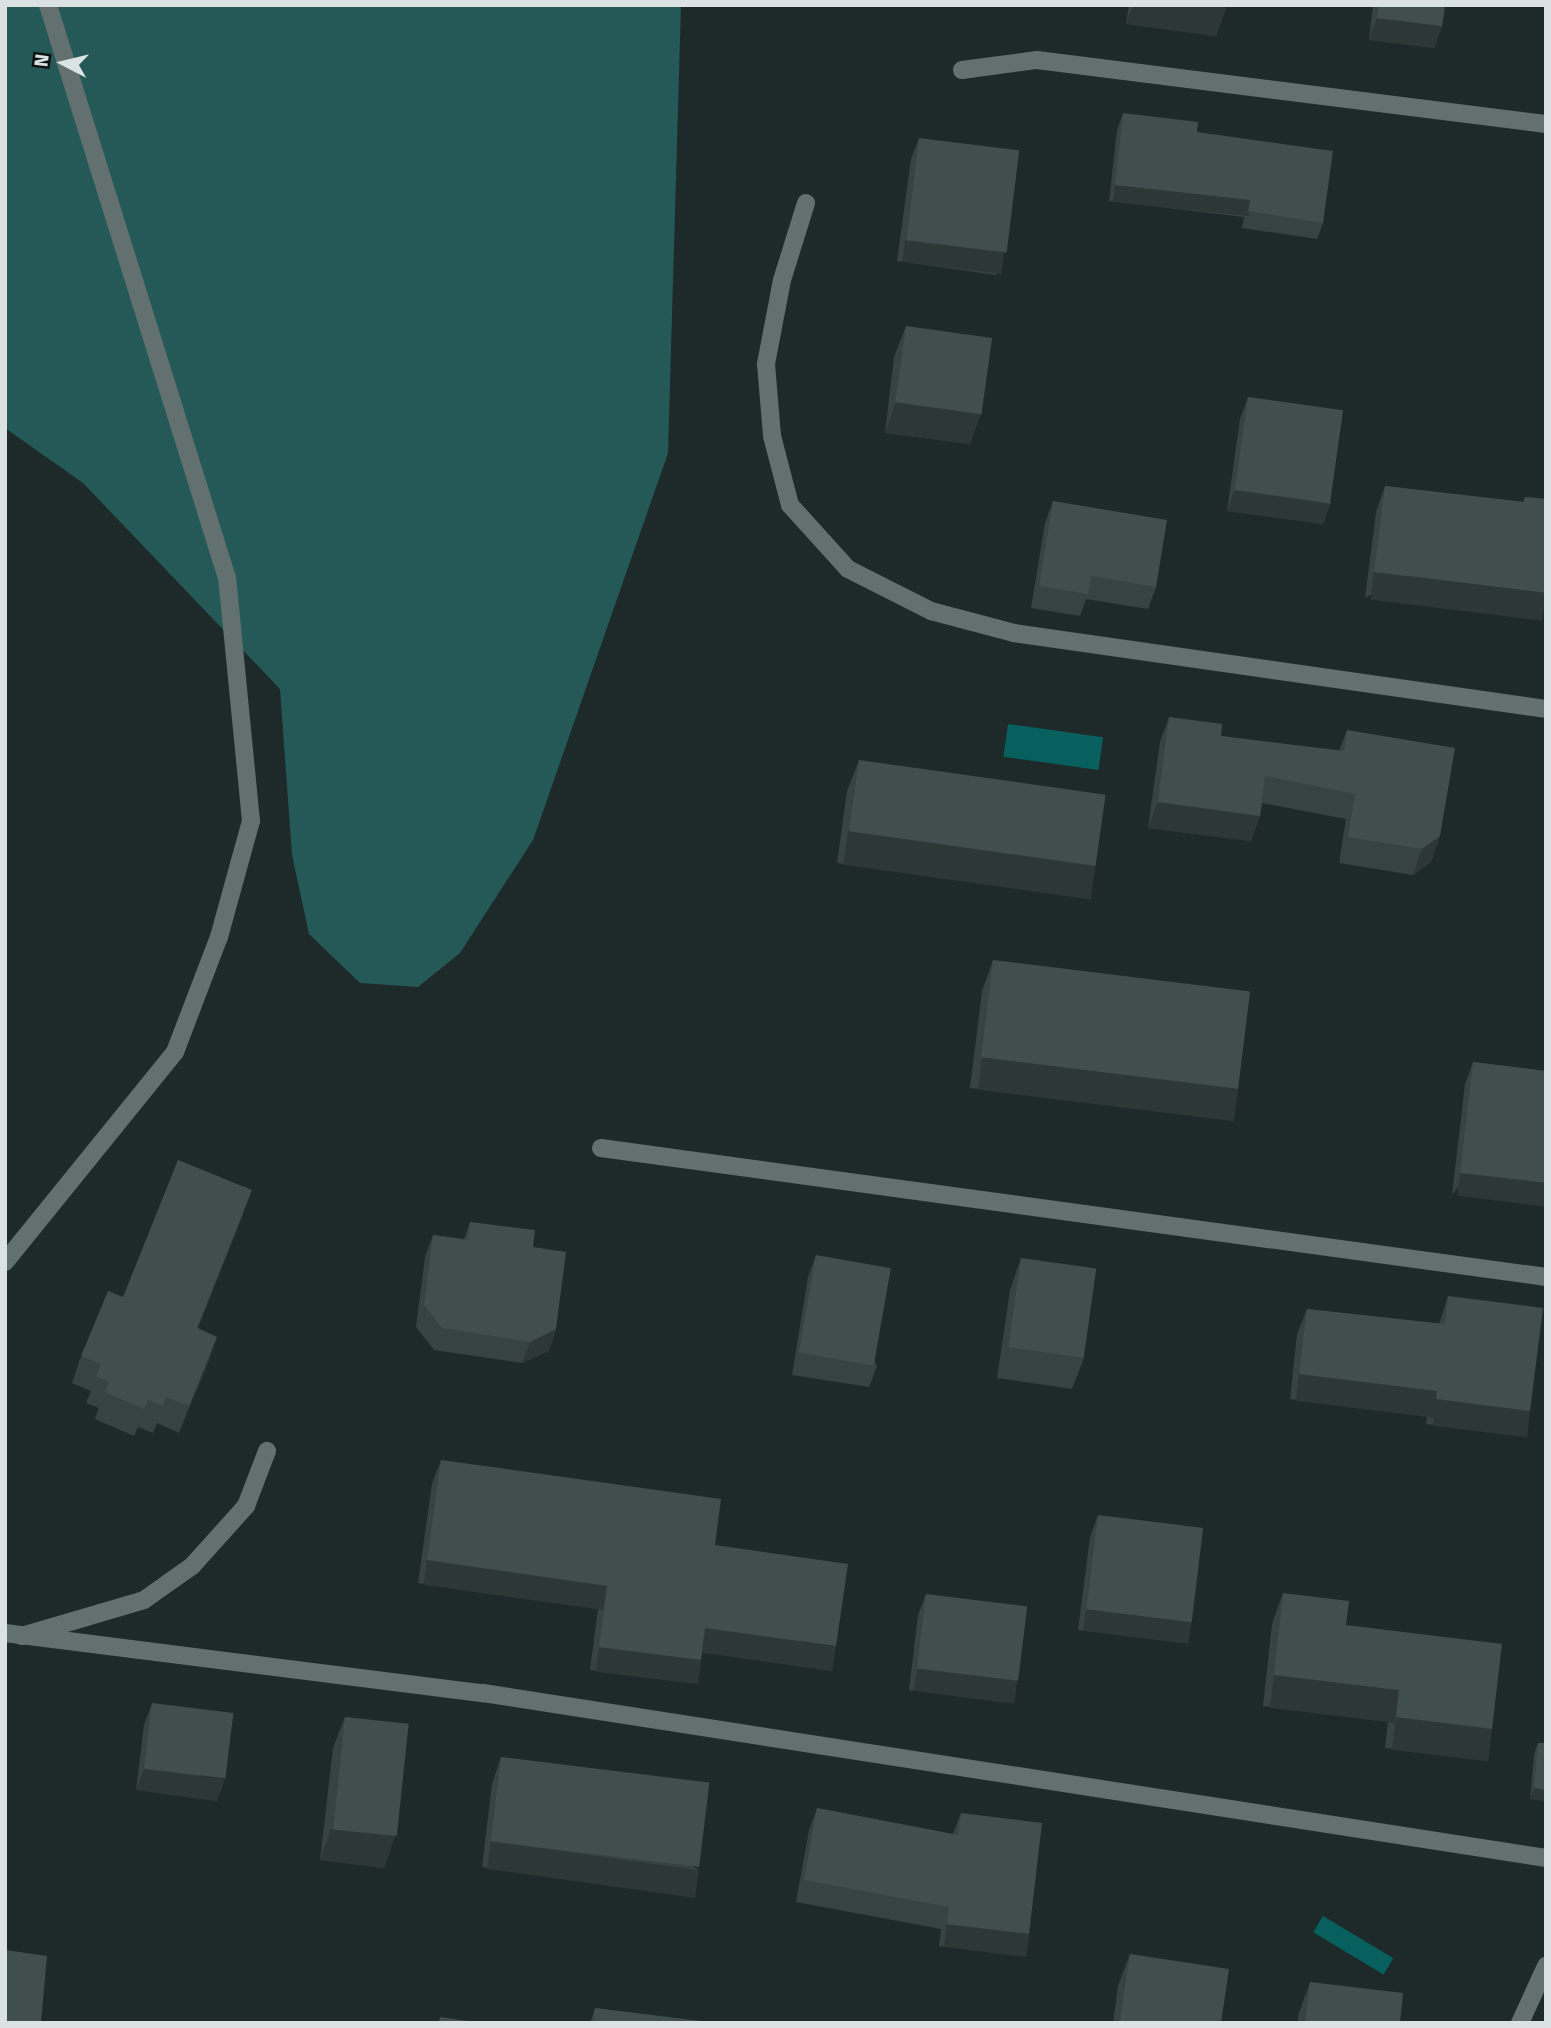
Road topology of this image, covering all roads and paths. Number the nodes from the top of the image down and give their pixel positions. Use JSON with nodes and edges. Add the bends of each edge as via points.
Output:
{"nodes":[{"id":1,"x":48,"y":5,"type":"edge"},
{"id":2,"x":962,"y":71,"type":"dead end"},
{"id":3,"x":1546,"y":124,"type":"edge"},
{"id":4,"x":806,"y":203,"type":"dead end"},
{"id":5,"x":1546,"y":709,"type":"edge"},
{"id":6,"x":601,"y":1148,"type":"dead end"},
{"id":7,"x":5,"y":1262,"type":"edge"},
{"id":8,"x":1546,"y":1277,"type":"edge"},
{"id":9,"x":267,"y":1451,"type":"dead end"},
{"id":10,"x":14,"y":1634,"type":"edge"},
{"id":11,"x":1546,"y":1858,"type":"edge"},
{"id":12,"x":1546,"y":1966,"type":"edge"},
{"id":13,"x":1520,"y":2023,"type":"edge"}],
"edges":[{"from":1,"to":7,"type":"street","via":[[227,578],[251,821],[219,937],[175,1052]]},
{"from":2,"to":3,"type":"street","via":[[1037,60]]},
{"from":4,"to":5,"type":"street","via":[[782,280],[766,364],[772,436],[790,505],[848,569],[931,611],[1014,633]]},
{"from":6,"to":8,"type":"street"},
{"from":9,"to":10,"type":"street","via":[[246,1506],[192,1566],[144,1600]]},
{"from":10,"to":11,"type":"street","via":[[483,1693]]},
{"from":12,"to":13,"type":"street"}]}
